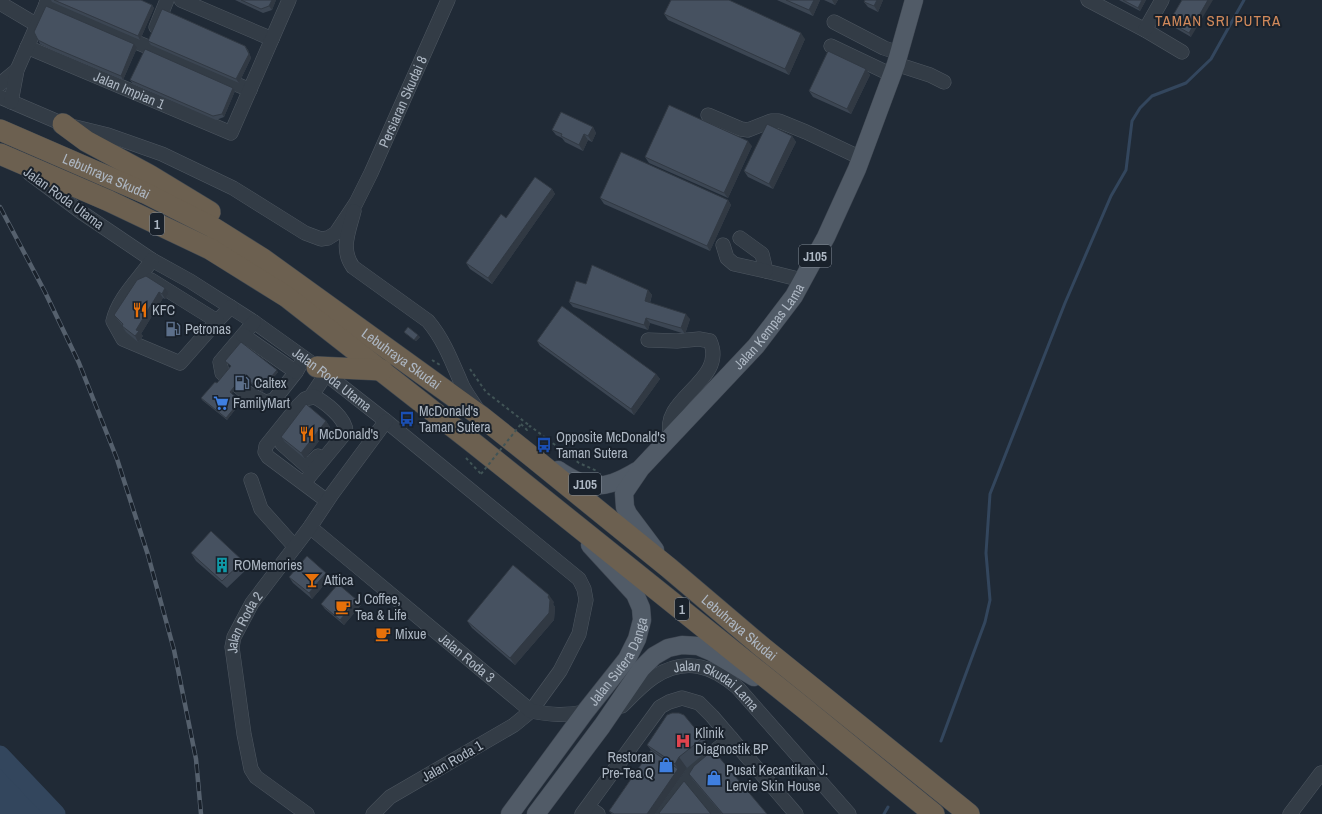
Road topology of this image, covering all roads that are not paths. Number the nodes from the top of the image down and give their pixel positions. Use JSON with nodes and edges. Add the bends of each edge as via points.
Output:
{"nodes":[{"id":1,"x":167,"y":0,"type":"edge"},
{"id":2,"x":181,"y":0,"type":"edge"},
{"id":3,"x":289,"y":0,"type":"edge"},
{"id":4,"x":448,"y":0,"type":"edge"},
{"id":5,"x":1088,"y":0,"type":"edge"},
{"id":6,"x":1162,"y":0,"type":"edge"},
{"id":7,"x":913,"y":1,"type":"edge"},
{"id":8,"x":47,"y":2,"type":"edge"},
{"id":9,"x":0,"y":3,"type":"edge"},
{"id":10,"x":834,"y":22,"type":"dead end"},
{"id":11,"x":37,"y":25,"type":"junction"},
{"id":12,"x":1145,"y":30,"type":"junction"},
{"id":13,"x":272,"y":39,"type":"junction"},
{"id":14,"x":831,"y":46,"type":"dead end"},
{"id":15,"x":27,"y":47,"type":"junction"},
{"id":16,"x":147,"y":47,"type":"junction"},
{"id":17,"x":1182,"y":52,"type":"dead end"},
{"id":18,"x":141,"y":61,"type":"edge"},
{"id":19,"x":896,"y":64,"type":"junction"},
{"id":20,"x":17,"y":70,"type":"junction"},
{"id":21,"x":135,"y":76,"type":"edge"},
{"id":22,"x":944,"y":82,"type":"dead end"},
{"id":23,"x":0,"y":84,"type":"edge"},
{"id":24,"x":129,"y":90,"type":"junction"},
{"id":25,"x":250,"y":90,"type":"junction"},
{"id":26,"x":6,"y":100,"type":"edge"},
{"id":27,"x":708,"y":115,"type":"dead end"},
{"id":28,"x":63,"y":124,"type":"junction"},
{"id":29,"x":0,"y":130,"type":"edge"},
{"id":30,"x":4,"y":156,"type":"edge"},
{"id":31,"x":861,"y":158,"type":"junction"},
{"id":32,"x":356,"y":203,"type":"junction"},
{"id":33,"x":740,"y":238,"type":"dead end"},
{"id":34,"x":723,"y":245,"type":"dead end"},
{"id":35,"x":264,"y":259,"type":"junction"},
{"id":36,"x":152,"y":260,"type":"junction"},
{"id":37,"x":766,"y":271,"type":"junction"},
{"id":38,"x":142,"y":275,"type":"junction"},
{"id":39,"x":802,"y":280,"type":"junction"},
{"id":40,"x":231,"y":307,"type":"junction"},
{"id":41,"x":217,"y":321,"type":"junction"},
{"id":42,"x":254,"y":322,"type":"junction"},
{"id":43,"x":243,"y":335,"type":"junction"},
{"id":44,"x":648,"y":340,"type":"dead end"},
{"id":45,"x":316,"y":366,"type":"junction"},
{"id":46,"x":382,"y":370,"type":"junction"},
{"id":47,"x":296,"y":372,"type":"junction"},
{"id":48,"x":307,"y":398,"type":"junction"},
{"id":49,"x":482,"y":418,"type":"junction"},
{"id":50,"x":386,"y":421,"type":"junction"},
{"id":51,"x":345,"y":423,"type":"junction"},
{"id":52,"x":671,"y":436,"type":"junction"},
{"id":53,"x":531,"y":456,"type":"junction"},
{"id":54,"x":641,"y":468,"type":"junction"},
{"id":55,"x":251,"y":480,"type":"dead end"},
{"id":56,"x":304,"y":482,"type":"junction"},
{"id":57,"x":327,"y":501,"type":"junction"},
{"id":58,"x":559,"y":511,"type":"junction"},
{"id":59,"x":310,"y":527,"type":"junction"},
{"id":60,"x":295,"y":547,"type":"junction"},
{"id":61,"x":669,"y":568,"type":"junction"},
{"id":62,"x":804,"y":708,"type":"junction"},
{"id":63,"x":531,"y":710,"type":"junction"},
{"id":64,"x":585,"y":712,"type":"junction"},
{"id":65,"x":602,"y":726,"type":"junction"},
{"id":66,"x":731,"y":738,"type":"junction"},
{"id":67,"x":1321,"y":773,"type":"edge"},
{"id":68,"x":687,"y":777,"type":"junction"},
{"id":69,"x":590,"y":812,"type":"edge"},
{"id":70,"x":510,"y":813,"type":"edge"},
{"id":71,"x":307,"y":814,"type":"edge"},
{"id":72,"x":373,"y":814,"type":"edge"},
{"id":73,"x":536,"y":814,"type":"edge"},
{"id":74,"x":661,"y":814,"type":"edge"},
{"id":75,"x":718,"y":814,"type":"edge"},
{"id":76,"x":796,"y":814,"type":"edge"},
{"id":77,"x":849,"y":814,"type":"edge"},
{"id":78,"x":934,"y":814,"type":"edge"},
{"id":79,"x":969,"y":814,"type":"edge"},
{"id":80,"x":1290,"y":814,"type":"edge"}],
"edges":[{"from":1,"to":16,"type":"street"},
{"from":2,"to":13,"type":"street"},
{"from":3,"to":13,"type":"street"},
{"from":4,"to":32,"type":"street","name":"Persiaran Skudai 8"},
{"from":5,"to":12,"type":"street"},
{"from":6,"to":12,"type":"street"},
{"from":7,"to":19,"type":"main road","name":"Jalan Kempas Lama","number":"J105"},
{"from":8,"to":11,"type":"street"},
{"from":8,"to":16,"type":"street"},
{"from":9,"to":11,"type":"street"},
{"from":10,"to":19,"type":"street","via":[[884,48]]},
{"from":11,"to":15,"type":"street"},
{"from":12,"to":17,"type":"street"},
{"from":13,"to":25,"type":"street"},
{"from":14,"to":19,"type":"street"},
{"from":15,"to":20,"type":"street"},
{"from":15,"to":24,"type":"street","name":"Jalan Impian 1"},
{"from":16,"to":18,"type":"street"},
{"from":16,"to":25,"type":"street"},
{"from":19,"to":22,"type":"street","via":[[930,74]]},
{"from":19,"to":31,"type":"main road","name":"Jalan Kempas Lama","number":"J105"},
{"from":20,"to":23,"type":"street"},
{"from":20,"to":26,"type":"street"},
{"from":21,"to":24,"type":"street"},
{"from":24,"to":25,"type":"street","name":"Jalan Impian 1","via":[[231,133]]},
{"from":26,"to":28,"type":"street"},
{"from":27,"to":31,"type":"street","via":[[741,130],[779,121]]},
{"from":28,"to":32,"type":"street","via":[[108,135],[162,154],[233,188],[305,233],[321,239],[328,238],[336,232]]},
{"from":28,"to":35,"type":"highway","via":[[86,141],[149,174],[218,217]]},
{"from":29,"to":35,"type":"highway","name":"Lebuhraya Skudai","number":"1","via":[[145,193],[212,227]]},
{"from":30,"to":36,"type":"street","name":"Jalan Roda Utama"},
{"from":30,"to":46,"type":"highway","name":"Lebuhraya Skudai","number":"1","via":[[210,249],[287,297]]},
{"from":31,"to":39,"type":"main road","name":"Jalan Kempas Lama","number":"J105","via":[[826,237]]},
{"from":32,"to":49,"type":"street","via":[[346,245],[348,260],[353,267],[428,321],[436,330],[463,386]]},
{"from":33,"to":37,"type":"street","via":[[762,254]]},
{"from":34,"to":37,"type":"street","via":[[727,258],[734,264]]},
{"from":35,"to":49,"type":"highway","name":"Lebuhraya Skudai","number":"1"},
{"from":36,"to":38,"type":"street"},
{"from":36,"to":40,"type":"street","name":"Jalan Roda Utama"},
{"from":37,"to":39,"type":"street"},
{"from":38,"to":41,"type":"street"},
{"from":38,"to":41,"type":"street","via":[[114,315],[113,321],[123,339],[180,363]]},
{"from":39,"to":52,"type":"main road","name":"Jalan Kempas Lama","number":"J105","via":[[794,296],[756,346]]},
{"from":40,"to":41,"type":"street"},
{"from":40,"to":42,"type":"street","name":"Jalan Roda Utama"},
{"from":42,"to":43,"type":"street"},
{"from":42,"to":45,"type":"street","name":"Jalan Roda Utama"},
{"from":43,"to":47,"type":"street"},
{"from":43,"to":47,"type":"street","via":[[220,362],[222,373],[244,391],[265,402],[274,400]]},
{"from":44,"to":52,"type":"street","via":[[705,339],[712,345],[713,360],[703,379],[679,404],[669,421]]},
{"from":45,"to":46,"type":"highway"},
{"from":45,"to":47,"type":"street"},
{"from":45,"to":48,"type":"street"},
{"from":45,"to":50,"type":"street","name":"Jalan Roda Utama"},
{"from":46,"to":58,"type":"highway","name":"Lebuhraya Skudai","number":"1"},
{"from":48,"to":51,"type":"street","via":[[318,398]]},
{"from":48,"to":51,"type":"street","via":[[300,416],[280,439],[282,444],[308,467]]},
{"from":48,"to":56,"type":"street","via":[[266,446],[265,452],[268,457]]},
{"from":49,"to":53,"type":"highway","name":"Lebuhraya Skudai","number":"1"},
{"from":50,"to":57,"type":"street","name":"Jalan Roda 2"},
{"from":50,"to":63,"type":"street","name":"Jalan Roda Utama","via":[[579,579],[586,600],[579,634],[560,671]]},
{"from":51,"to":56,"type":"street","via":[[346,432]]},
{"from":52,"to":54,"type":"main road","name":"Jalan Kempas Lama","number":"J105"},
{"from":53,"to":54,"type":"main road","name":"Jalan Kempas Lama","number":"J105","via":[[586,484],[607,485],[620,481]]},
{"from":53,"to":61,"type":"highway","name":"Lebuhraya Skudai","number":"1"},
{"from":54,"to":61,"type":"main road","name":"Jalan Kempas Lama","number":"J105","via":[[624,494],[624,507]]},
{"from":55,"to":60,"type":"street","via":[[261,509]]},
{"from":56,"to":57,"type":"street"},
{"from":57,"to":59,"type":"street","name":"Jalan Roda 2"},
{"from":58,"to":62,"type":"highway","name":"Lebuhraya Skudai","number":"1"},
{"from":58,"to":64,"type":"main road","name":"Jalan Sutera Danga","via":[[634,594],[641,608],[642,620],[637,639],[627,659]]},
{"from":59,"to":60,"type":"street","name":"Jalan Roda 2"},
{"from":59,"to":63,"type":"street","name":"Jalan Roda 3"},
{"from":60,"to":71,"type":"street","name":"Jalan Roda 2","via":[[252,603],[234,637],[232,647],[251,769],[256,777]]},
{"from":61,"to":79,"type":"highway","name":"Lebuhraya Skudai","number":"1","via":[[762,647]]},
{"from":62,"to":65,"type":"main road","name":"Jalan Sutera Danga","via":[[712,652],[698,646],[682,645],[668,648],[654,656],[641,669]]},
{"from":62,"to":78,"type":"highway","name":"Lebuhraya Skudai","number":"1"},
{"from":63,"to":64,"type":"street","via":[[567,716]]},
{"from":63,"to":72,"type":"street","name":"Jalan Roda 1","via":[[514,725],[390,797]]},
{"from":64,"to":70,"type":"main road","name":"Jalan Sutera Danga"},
{"from":65,"to":73,"type":"main road","name":"Jalan Sutera Danga"},
{"from":65,"to":77,"type":"street","name":"Jalan Skudai Lama","via":[[645,684],[665,671],[689,666],[712,670],[738,688]]},
{"from":66,"to":68,"type":"street","via":[[697,765]]},
{"from":66,"to":69,"type":"street","via":[[699,703],[682,698],[669,702],[660,707]]},
{"from":66,"to":76,"type":"street"},
{"from":67,"to":80,"type":"street"},
{"from":68,"to":74,"type":"street"},
{"from":68,"to":75,"type":"street"}]}
